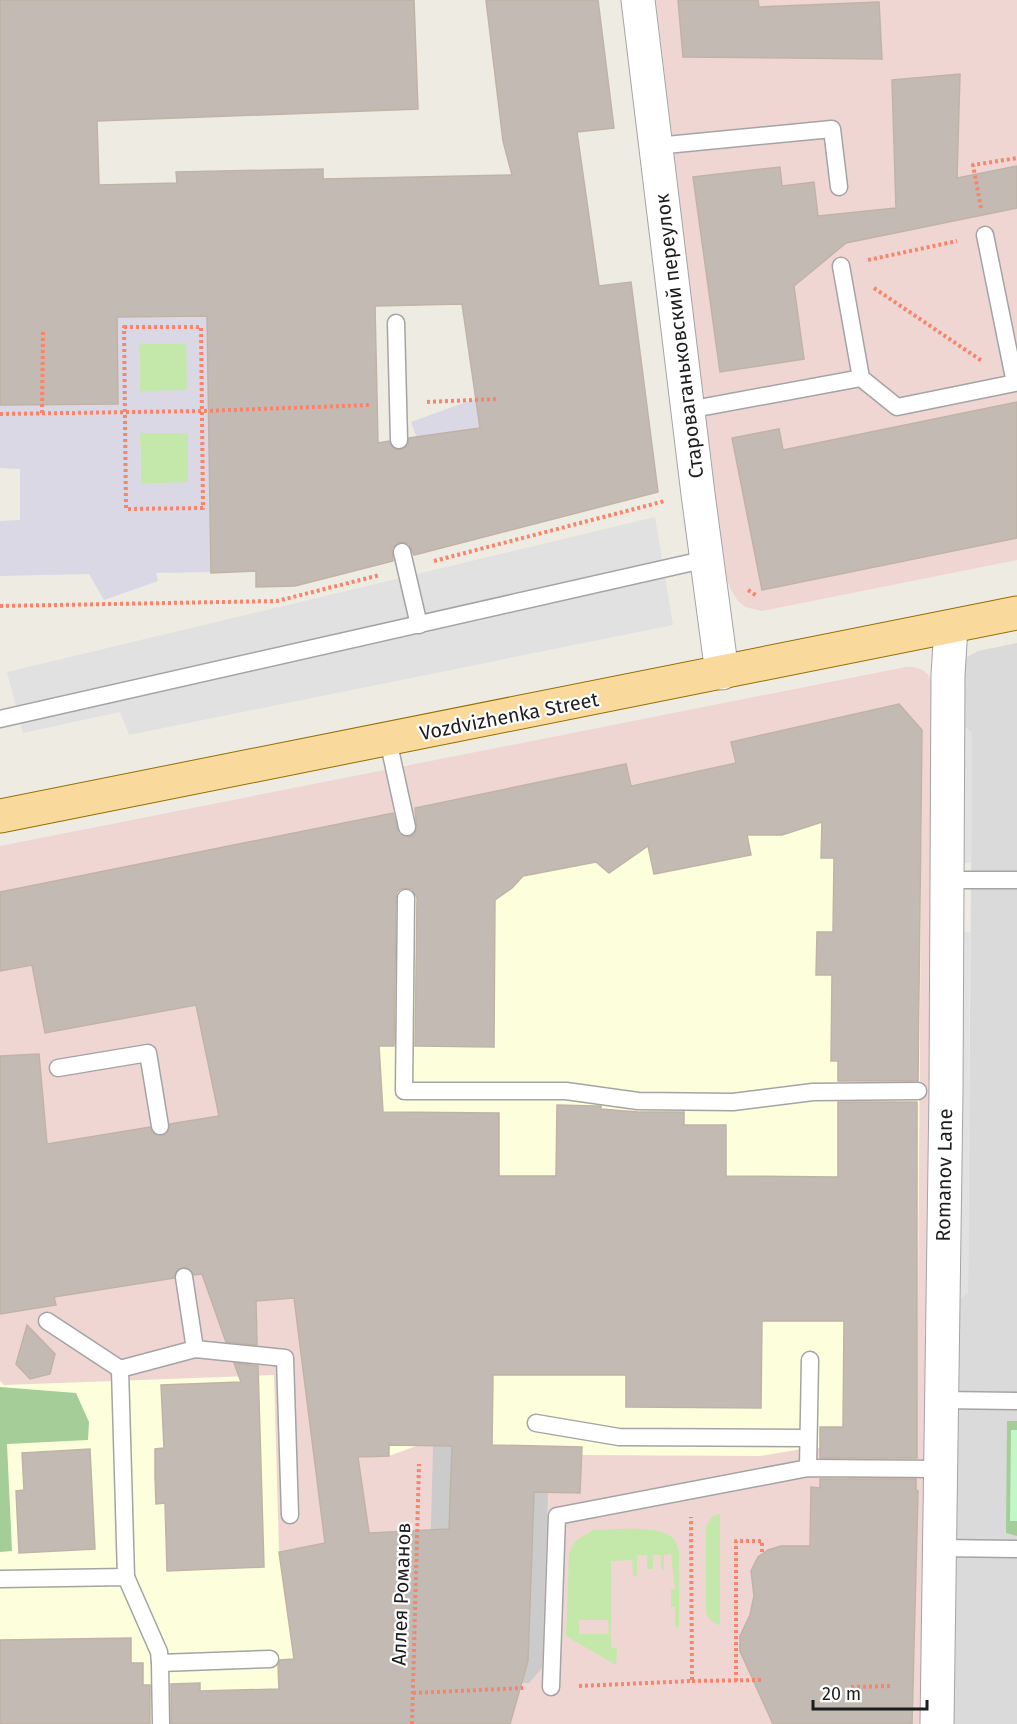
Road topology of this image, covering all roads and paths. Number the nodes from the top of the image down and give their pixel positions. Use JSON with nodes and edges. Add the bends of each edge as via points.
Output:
{"nodes":[{"id":1,"x":638,"y":0,"type":"edge"},
{"id":2,"x":656,"y":146,"type":"junction"},
{"id":3,"x":1017,"y":158,"type":"edge"},
{"id":4,"x":838,"y":187,"type":"dead end"},
{"id":5,"x":985,"y":235,"type":"junction"},
{"id":6,"x":841,"y":266,"type":"junction"},
{"id":7,"x":396,"y":323,"type":"dead end"},
{"id":8,"x":43,"y":332,"type":"dead end"},
{"id":9,"x":861,"y":378,"type":"junction"},
{"id":10,"x":1015,"y":383,"type":"junction"},
{"id":11,"x":496,"y":399,"type":"dead end"},
{"id":12,"x":476,"y":400,"type":"dead end"},
{"id":13,"x":377,"y":405,"type":"dead end"},
{"id":14,"x":688,"y":410,"type":"junction"},
{"id":15,"x":202,"y":411,"type":"junction"},
{"id":16,"x":125,"y":412,"type":"junction"},
{"id":17,"x":42,"y":413,"type":"junction"},
{"id":18,"x":0,"y":414,"type":"edge"},
{"id":19,"x":399,"y":440,"type":"dead end"},
{"id":20,"x":667,"y":501,"type":"dead end"},
{"id":21,"x":707,"y":559,"type":"junction"},
{"id":22,"x":404,"y":560,"type":"junction"},
{"id":23,"x":0,"y":606,"type":"edge"},
{"id":24,"x":1017,"y":613,"type":"edge"},
{"id":25,"x":419,"y":625,"type":"junction"},
{"id":26,"x":951,"y":627,"type":"junction"},
{"id":27,"x":722,"y":673,"type":"junction"},
{"id":28,"x":0,"y":719,"type":"edge"},
{"id":29,"x":388,"y":740,"type":"junction"},
{"id":30,"x":0,"y":816,"type":"edge"},
{"id":31,"x":406,"y":827,"type":"dead end"},
{"id":32,"x":946,"y":880,"type":"junction"},
{"id":33,"x":1017,"y":880,"type":"edge"},
{"id":34,"x":406,"y":898,"type":"dead end"},
{"id":35,"x":58,"y":1068,"type":"dead end"},
{"id":36,"x":918,"y":1092,"type":"dead end"},
{"id":37,"x":160,"y":1126,"type":"dead end"},
{"id":38,"x":184,"y":1277,"type":"dead end"},
{"id":39,"x":46,"y":1321,"type":"dead end"},
{"id":40,"x":195,"y":1349,"type":"junction"},
{"id":41,"x":810,"y":1360,"type":"dead end"},
{"id":42,"x":120,"y":1369,"type":"junction"},
{"id":43,"x":941,"y":1400,"type":"junction"},
{"id":44,"x":1017,"y":1401,"type":"edge"},
{"id":45,"x":536,"y":1423,"type":"dead end"},
{"id":46,"x":808,"y":1438,"type":"junction"},
{"id":47,"x":419,"y":1464,"type":"dead end"},
{"id":48,"x":808,"y":1468,"type":"junction"},
{"id":49,"x":940,"y":1469,"type":"junction"},
{"id":50,"x":690,"y":1491,"type":"junction"},
{"id":51,"x":290,"y":1515,"type":"dead end"},
{"id":52,"x":939,"y":1548,"type":"junction"},
{"id":53,"x":1017,"y":1549,"type":"edge"},
{"id":54,"x":762,"y":1554,"type":"dead end"},
{"id":55,"x":126,"y":1577,"type":"junction"},
{"id":56,"x":1,"y":1579,"type":"edge"},
{"id":57,"x":270,"y":1659,"type":"dead end"},
{"id":58,"x":160,"y":1663,"type":"junction"},
{"id":59,"x":763,"y":1680,"type":"dead end"},
{"id":60,"x":692,"y":1681,"type":"junction"},
{"id":61,"x":736,"y":1681,"type":"junction"},
{"id":62,"x":892,"y":1686,"type":"dead end"},
{"id":63,"x":550,"y":1687,"type":"junction"},
{"id":64,"x":851,"y":1687,"type":"dead end"},
{"id":65,"x":413,"y":1693,"type":"junction"},
{"id":66,"x":161,"y":1724,"type":"edge"},
{"id":67,"x":412,"y":1724,"type":"edge"},
{"id":68,"x":937,"y":1724,"type":"edge"}],
"edges":[{"from":1,"to":2,"type":"street","name":"Староваганьковский переулок"},
{"from":2,"to":4,"type":"lane","via":[[832,129]]},
{"from":2,"to":14,"type":"street","name":"Староваганьковский переулок"},
{"from":3,"to":5,"type":"path","via":[[973,165]]},
{"from":5,"to":6,"type":"path"},
{"from":5,"to":10,"type":"lane"},
{"from":6,"to":9,"type":"lane"},
{"from":6,"to":10,"type":"path"},
{"from":7,"to":19,"type":"lane"},
{"from":8,"to":17,"type":"path"},
{"from":9,"to":10,"type":"lane","via":[[897,407]]},
{"from":9,"to":14,"type":"lane"},
{"from":11,"to":12,"type":"path"},
{"from":13,"to":15,"type":"path"},
{"from":14,"to":21,"type":"street","name":"Староваганьковский переулок"},
{"from":15,"to":16,"type":"path"},
{"from":15,"to":16,"type":"path","via":[[201,327],[124,327]]},
{"from":15,"to":16,"type":"path","via":[[203,508],[137,509],[126,509]]},
{"from":16,"to":17,"type":"path"},
{"from":17,"to":18,"type":"path"},
{"from":20,"to":22,"type":"path"},
{"from":21,"to":25,"type":"lane"},
{"from":21,"to":27,"type":"street","name":"Староваганьковский переулок"},
{"from":22,"to":23,"type":"path","via":[[278,601]]},
{"from":22,"to":25,"type":"lane"},
{"from":24,"to":26,"type":"main road","name":"Vozdvizhenka Street"},
{"from":25,"to":28,"type":"lane"},
{"from":26,"to":27,"type":"main road","name":"Vozdvizhenka Street"},
{"from":26,"to":32,"type":"street","name":"Romanov Lane"},
{"from":27,"to":29,"type":"main road","name":"Vozdvizhenka Street"},
{"from":29,"to":30,"type":"main road","name":"Vozdvizhenka Street"},
{"from":29,"to":31,"type":"lane"},
{"from":32,"to":33,"type":"lane"},
{"from":32,"to":43,"type":"street","name":"Romanov Lane"},
{"from":34,"to":36,"type":"lane","via":[[404,1091],[566,1091],[638,1101],[733,1102],[813,1092]]},
{"from":35,"to":37,"type":"lane","via":[[148,1053]]},
{"from":38,"to":40,"type":"lane"},
{"from":39,"to":42,"type":"lane"},
{"from":40,"to":42,"type":"lane"},
{"from":40,"to":51,"type":"lane","via":[[285,1358]]},
{"from":41,"to":46,"type":"lane"},
{"from":42,"to":55,"type":"lane"},
{"from":43,"to":44,"type":"lane"},
{"from":43,"to":49,"type":"street","name":"Romanov Lane"},
{"from":45,"to":46,"type":"lane","via":[[619,1437]]},
{"from":46,"to":48,"type":"lane"},
{"from":47,"to":65,"type":"path","name":"Аллея Романов"},
{"from":48,"to":49,"type":"lane"},
{"from":48,"to":50,"type":"lane"},
{"from":49,"to":52,"type":"street","name":"Romanov Lane"},
{"from":50,"to":60,"type":"path"},
{"from":50,"to":63,"type":"lane","via":[[557,1516]]},
{"from":52,"to":53,"type":"lane"},
{"from":52,"to":68,"type":"street","name":"Romanov Lane"},
{"from":54,"to":61,"type":"path","via":[[762,1540],[735,1541]]},
{"from":55,"to":56,"type":"lane"},
{"from":55,"to":58,"type":"lane","via":[[159,1652]]},
{"from":57,"to":58,"type":"lane"},
{"from":58,"to":66,"type":"lane"},
{"from":59,"to":61,"type":"path"},
{"from":60,"to":61,"type":"path"},
{"from":60,"to":63,"type":"path"},
{"from":62,"to":64,"type":"path"},
{"from":63,"to":65,"type":"path"},
{"from":65,"to":67,"type":"path","name":"Аллея Романов"}]}
